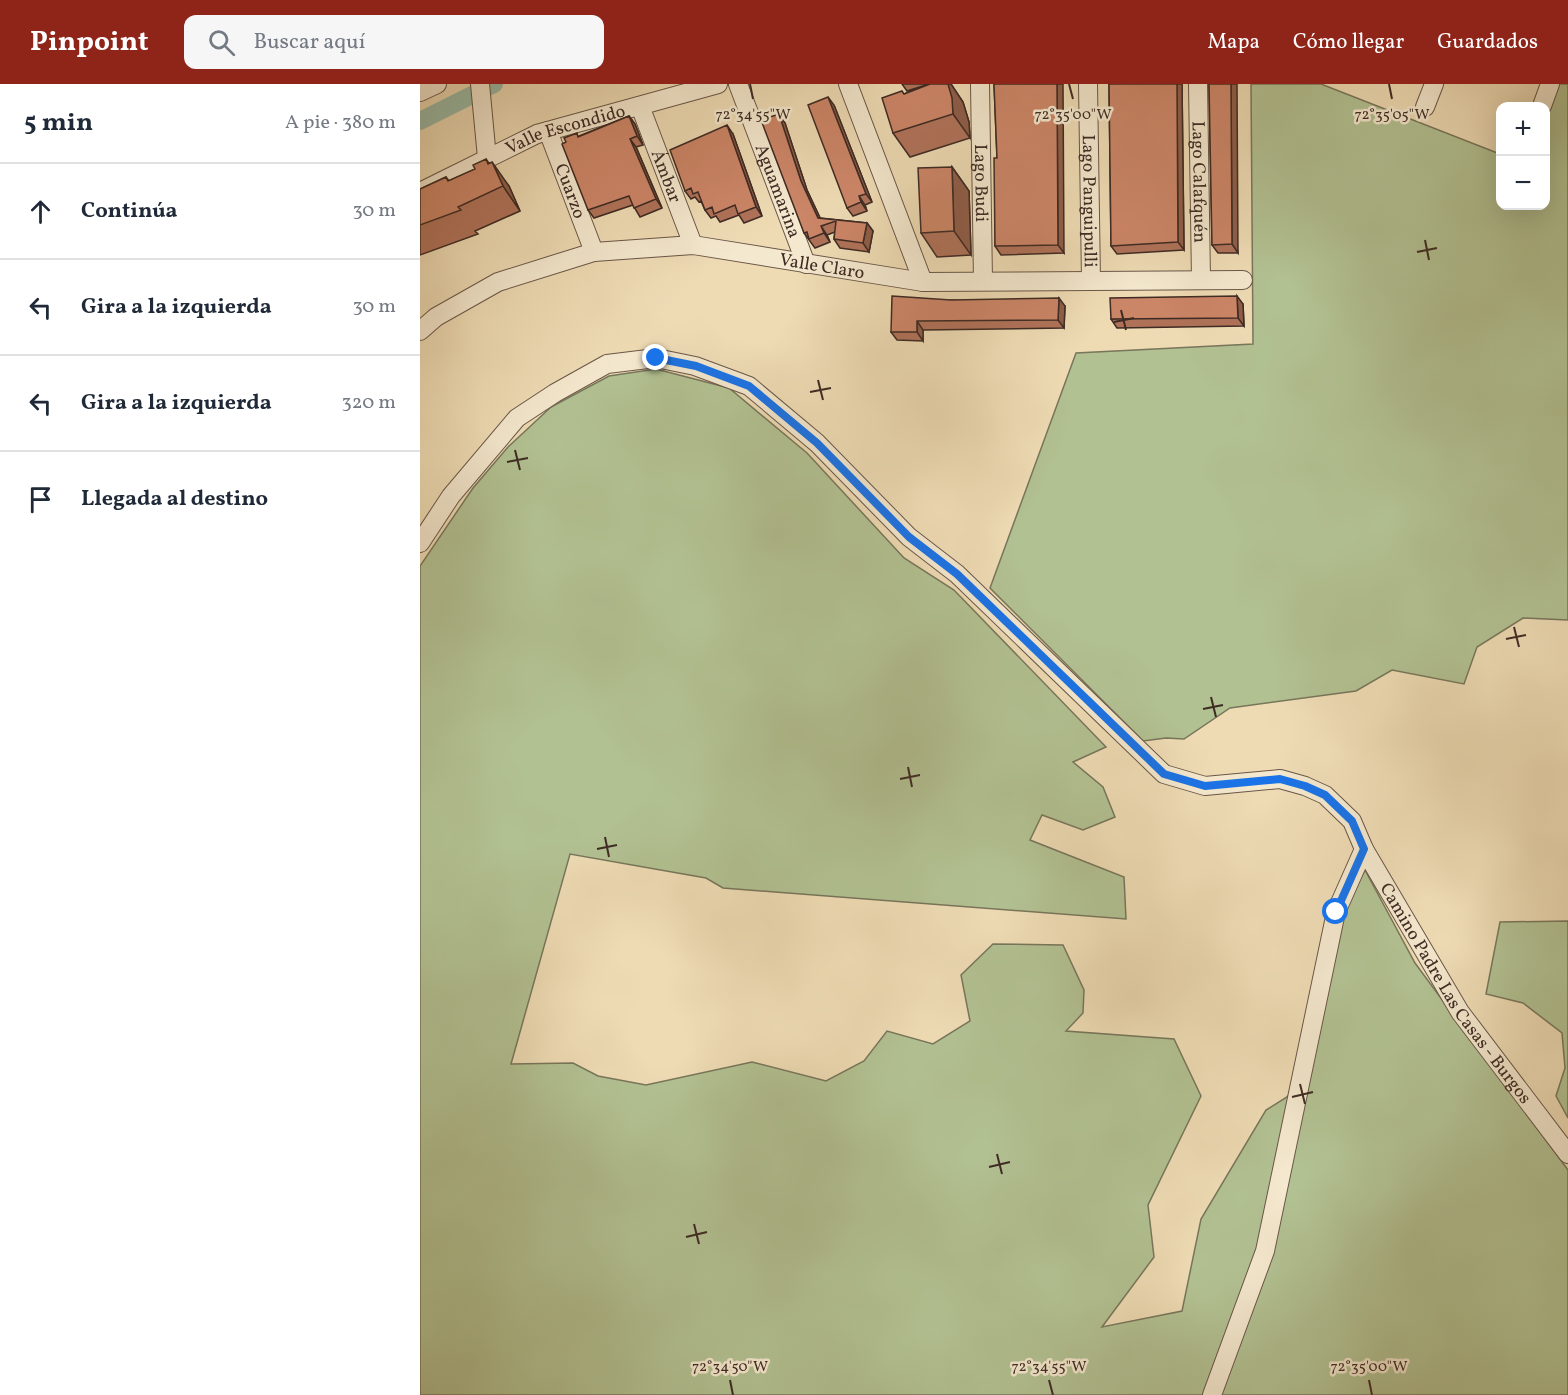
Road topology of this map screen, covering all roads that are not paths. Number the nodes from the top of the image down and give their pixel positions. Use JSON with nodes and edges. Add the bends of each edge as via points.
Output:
{"nodes":[{"id":1,"x":437,"y":84,"type":"edge"},
{"id":2,"x":718,"y":84,"type":"edge"},
{"id":3,"x":738,"y":84,"type":"edge"},
{"id":4,"x":848,"y":84,"type":"edge"},
{"id":5,"x":980,"y":84,"type":"edge"},
{"id":6,"x":1088,"y":84,"type":"edge"},
{"id":7,"x":1198,"y":84,"type":"edge"},
{"id":8,"x":1434,"y":84,"type":"edge"},
{"id":9,"x":1550,"y":84,"type":"edge"},
{"id":10,"x":480,"y":90,"type":"edge"},
{"id":11,"x":420,"y":92,"type":"edge"},
{"id":12,"x":1543,"y":102,"type":"edge"},
{"id":13,"x":640,"y":106,"type":"junction"},
{"id":14,"x":1425,"y":107,"type":"dead end"},
{"id":15,"x":548,"y":131,"type":"junction"},
{"id":16,"x":487,"y":159,"type":"junction"},
{"id":17,"x":420,"y":192,"type":"edge"},
{"id":18,"x":693,"y":245,"type":"junction"},
{"id":19,"x":594,"y":252,"type":"junction"},
{"id":20,"x":806,"y":264,"type":"junction"},
{"id":21,"x":1201,"y":280,"type":"junction"},
{"id":22,"x":1242,"y":280,"type":"dead end"},
{"id":23,"x":983,"y":281,"type":"junction"},
{"id":24,"x":1090,"y":281,"type":"junction"},
{"id":25,"x":923,"y":282,"type":"junction"},
{"id":26,"x":420,"y":331,"type":"edge"},
{"id":27,"x":420,"y":543,"type":"edge"},
{"id":28,"x":1364,"y":849,"type":"junction"},
{"id":29,"x":1568,"y":1154,"type":"edge"},
{"id":30,"x":1212,"y":1395,"type":"edge"}],
"edges":[{"from":1,"to":11,"type":"street"},
{"from":2,"to":13,"type":"street","name":"Valle Escondido"},
{"from":3,"to":20,"type":"street","name":"Aguamarina"},
{"from":4,"to":25,"type":"street"},
{"from":5,"to":23,"type":"street","name":"Lago Budi"},
{"from":6,"to":24,"type":"street","name":"Lago Panguipulli"},
{"from":7,"to":21,"type":"street","name":"Lago Calafquén"},
{"from":8,"to":14,"type":"street"},
{"from":9,"to":12,"type":"street"},
{"from":10,"to":16,"type":"street"},
{"from":13,"to":15,"type":"street","name":"Valle Escondido"},
{"from":13,"to":18,"type":"street","name":"Ámbar"},
{"from":15,"to":16,"type":"street","name":"Valle Escondido"},
{"from":15,"to":19,"type":"street","name":"Cuarzo"},
{"from":16,"to":17,"type":"street","name":"Valle Escondido"},
{"from":18,"to":19,"type":"street","name":"Valle Claro"},
{"from":18,"to":20,"type":"street","name":"Valle Claro"},
{"from":19,"to":26,"type":"street","name":"Valle Claro","via":[[498,282],[436,317]]},
{"from":20,"to":25,"type":"street","name":"Valle Claro"},
{"from":21,"to":22,"type":"street","name":"Valle Claro"},
{"from":21,"to":24,"type":"street","name":"Valle Claro"},
{"from":23,"to":24,"type":"street","name":"Valle Claro"},
{"from":23,"to":25,"type":"street","name":"Valle Claro"},
{"from":27,"to":28,"type":"street","name":"Camino Padre Las Casas - Burgos","via":[[452,496],[517,417],[593,371],[628,361],[656,358],[696,366],[749,386],[817,443],[909,537],[957,574],[1164,774],[1205,786],[1280,779],[1305,786],[1325,795],[1352,821]]},
{"from":28,"to":29,"type":"street","name":"Camino Padre Las Casas - Burgos","via":[[1460,1012]]},
{"from":28,"to":30,"type":"street","via":[[1336,912],[1265,1251]]}]}
